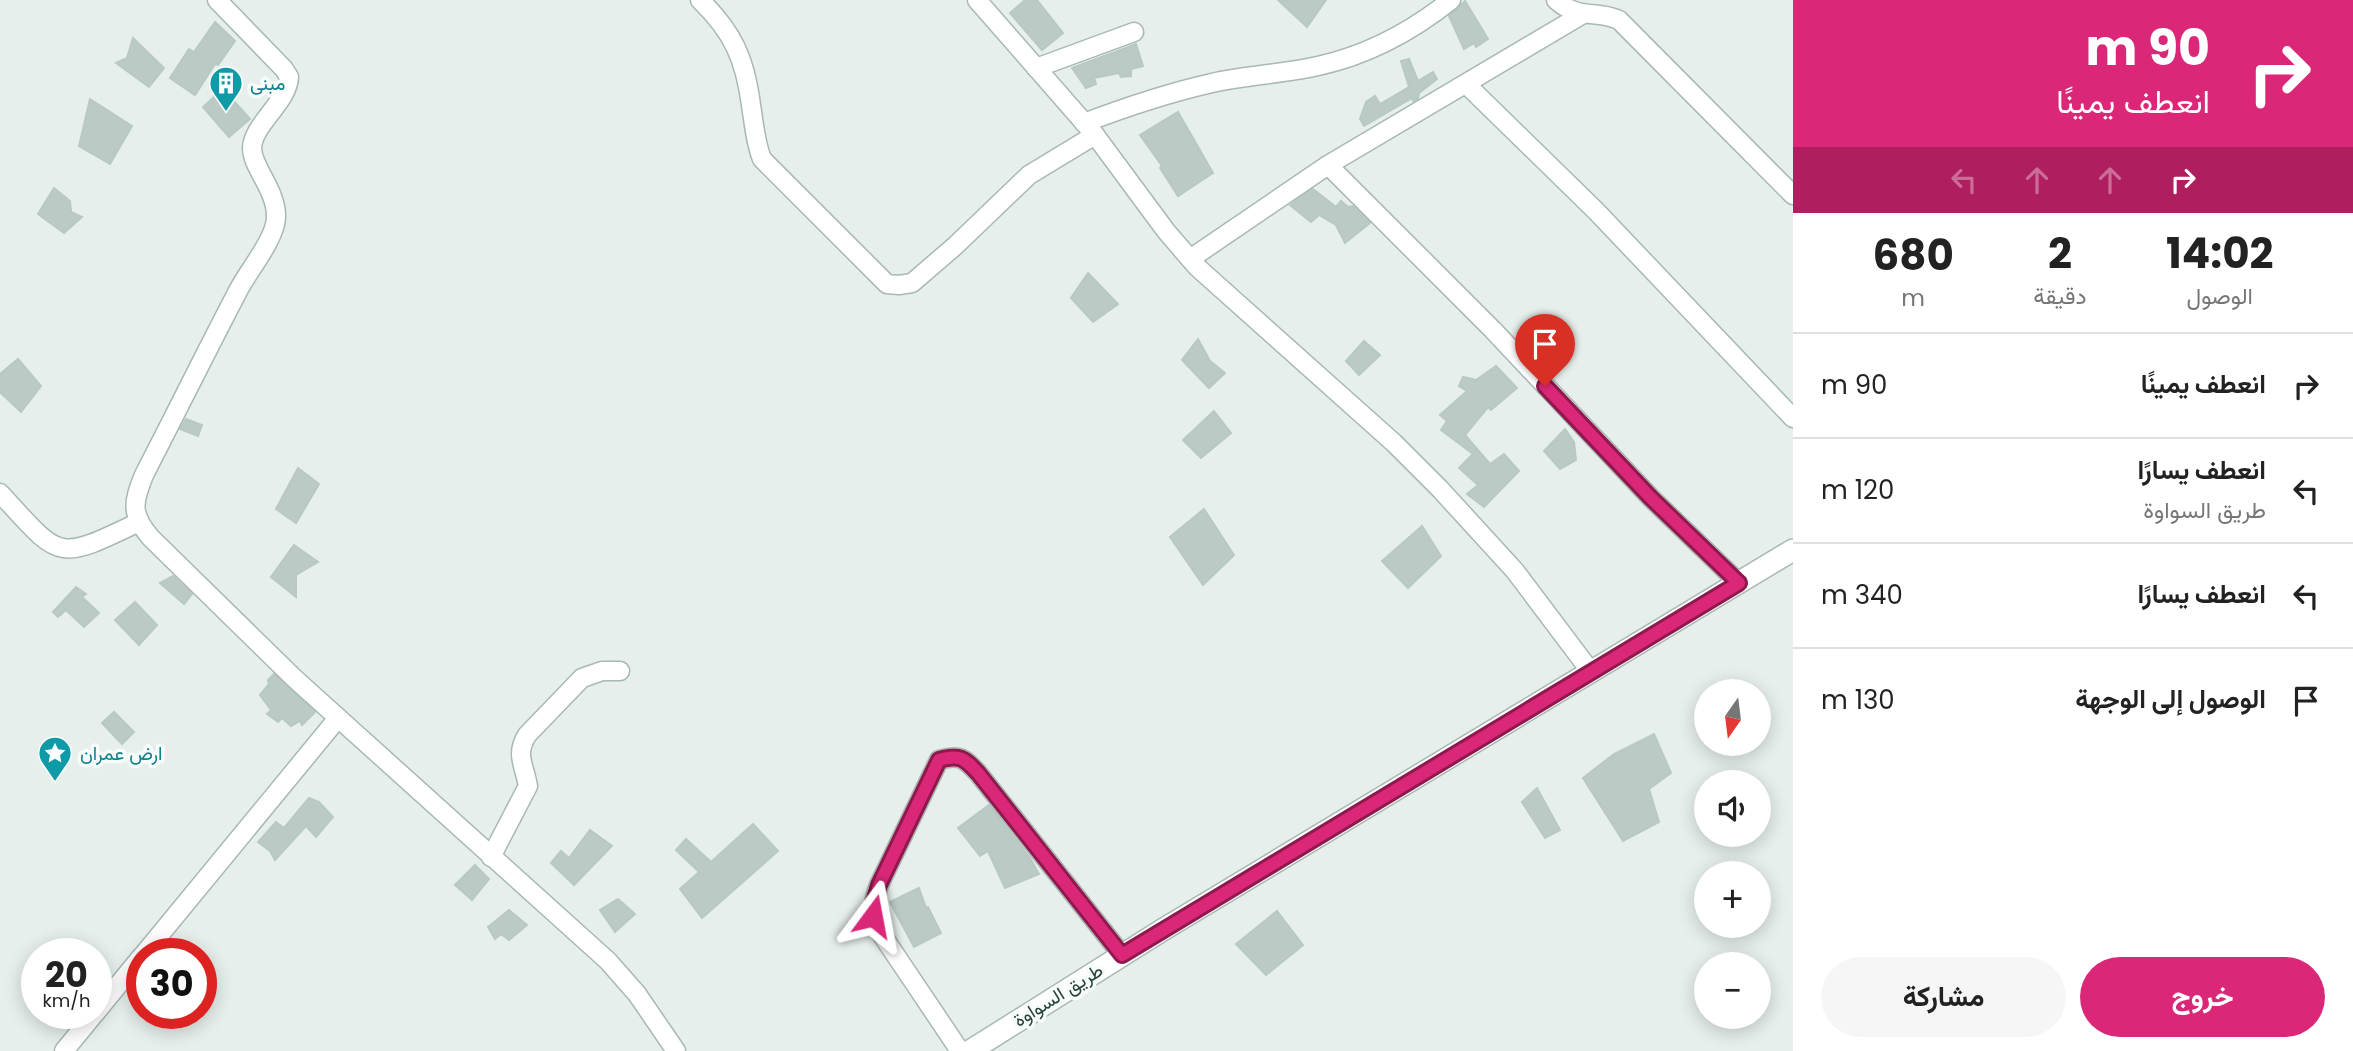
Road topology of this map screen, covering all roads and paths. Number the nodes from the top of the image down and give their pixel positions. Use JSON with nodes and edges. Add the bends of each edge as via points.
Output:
{"nodes":[{"id":1,"x":217,"y":0,"type":"edge"},
{"id":2,"x":700,"y":0,"type":"edge"},
{"id":3,"x":977,"y":0,"type":"edge"},
{"id":4,"x":1451,"y":0,"type":"edge"},
{"id":5,"x":1556,"y":0,"type":"edge"},
{"id":6,"x":1583,"y":14,"type":"junction"},
{"id":7,"x":1134,"y":32,"type":"dead end"},
{"id":8,"x":1036,"y":68,"type":"junction"},
{"id":9,"x":1467,"y":85,"type":"junction"},
{"id":10,"x":1089,"y":129,"type":"junction"},
{"id":11,"x":1328,"y":165,"type":"junction"},
{"id":12,"x":1793,"y":195,"type":"edge"},
{"id":13,"x":1190,"y":259,"type":"junction"},
{"id":14,"x":1793,"y":418,"type":"edge"},
{"id":15,"x":0,"y":493,"type":"edge"},
{"id":16,"x":139,"y":522,"type":"junction"},
{"id":17,"x":1793,"y":550,"type":"edge"},
{"id":18,"x":1739,"y":583,"type":"junction"},
{"id":19,"x":620,"y":671,"type":"dead end"},
{"id":20,"x":1591,"y":672,"type":"junction"},
{"id":21,"x":338,"y":718,"type":"junction"},
{"id":22,"x":491,"y":857,"type":"junction"},
{"id":23,"x":157,"y":938,"type":"edge"},
{"id":24,"x":1122,"y":955,"type":"junction"},
{"id":25,"x":126,"y":976,"type":"edge"},
{"id":26,"x":112,"y":993,"type":"edge"},
{"id":27,"x":82,"y":1029,"type":"edge"},
{"id":28,"x":64,"y":1051,"type":"edge"},
{"id":29,"x":676,"y":1051,"type":"edge"},
{"id":30,"x":960,"y":1051,"type":"edge"},
{"id":31,"x":970,"y":1051,"type":"edge"}],
"edges":[{"from":1,"to":16,"type":"street","via":[[289,77],[252,147],[272,194],[276,217],[144,475],[135,497]]},
{"from":2,"to":10,"type":"street","via":[[723,23],[739,51],[762,159],[887,284],[912,283],[1029,175]]},
{"from":3,"to":8,"type":"street"},
{"from":4,"to":10,"type":"street","via":[[1407,32],[1359,54],[1152,98]]},
{"from":5,"to":6,"type":"street"},
{"from":6,"to":9,"type":"street"},
{"from":6,"to":12,"type":"street","via":[[1619,20]]},
{"from":7,"to":8,"type":"street"},
{"from":8,"to":10,"type":"street"},
{"from":9,"to":11,"type":"street"},
{"from":9,"to":14,"type":"street","via":[[1596,211]]},
{"from":10,"to":13,"type":"street"},
{"from":11,"to":13,"type":"street"},
{"from":11,"to":18,"type":"street"},
{"from":13,"to":20,"type":"street","via":[[1440,489],[1515,571]]},
{"from":15,"to":16,"type":"street","via":[[41,538],[62,549],[90,545]]},
{"from":16,"to":21,"type":"street"},
{"from":17,"to":18,"type":"street","name":"طريق السواوة"},
{"from":18,"to":20,"type":"street","name":"طريق السواوة"},
{"from":19,"to":22,"type":"street","via":[[582,678],[527,735],[519,755],[528,786]]},
{"from":20,"to":24,"type":"street","name":"طريق السواوة"},
{"from":21,"to":22,"type":"street"},
{"from":21,"to":23,"type":"street"},
{"from":22,"to":29,"type":"street","via":[[608,961]]},
{"from":24,"to":30,"type":"street","via":[[967,761],[954,755],[939,760],[879,885],[873,916]]},
{"from":24,"to":31,"type":"street","name":"طريق السواوة"},
{"from":25,"to":26,"type":"street"},
{"from":27,"to":28,"type":"street"}]}
